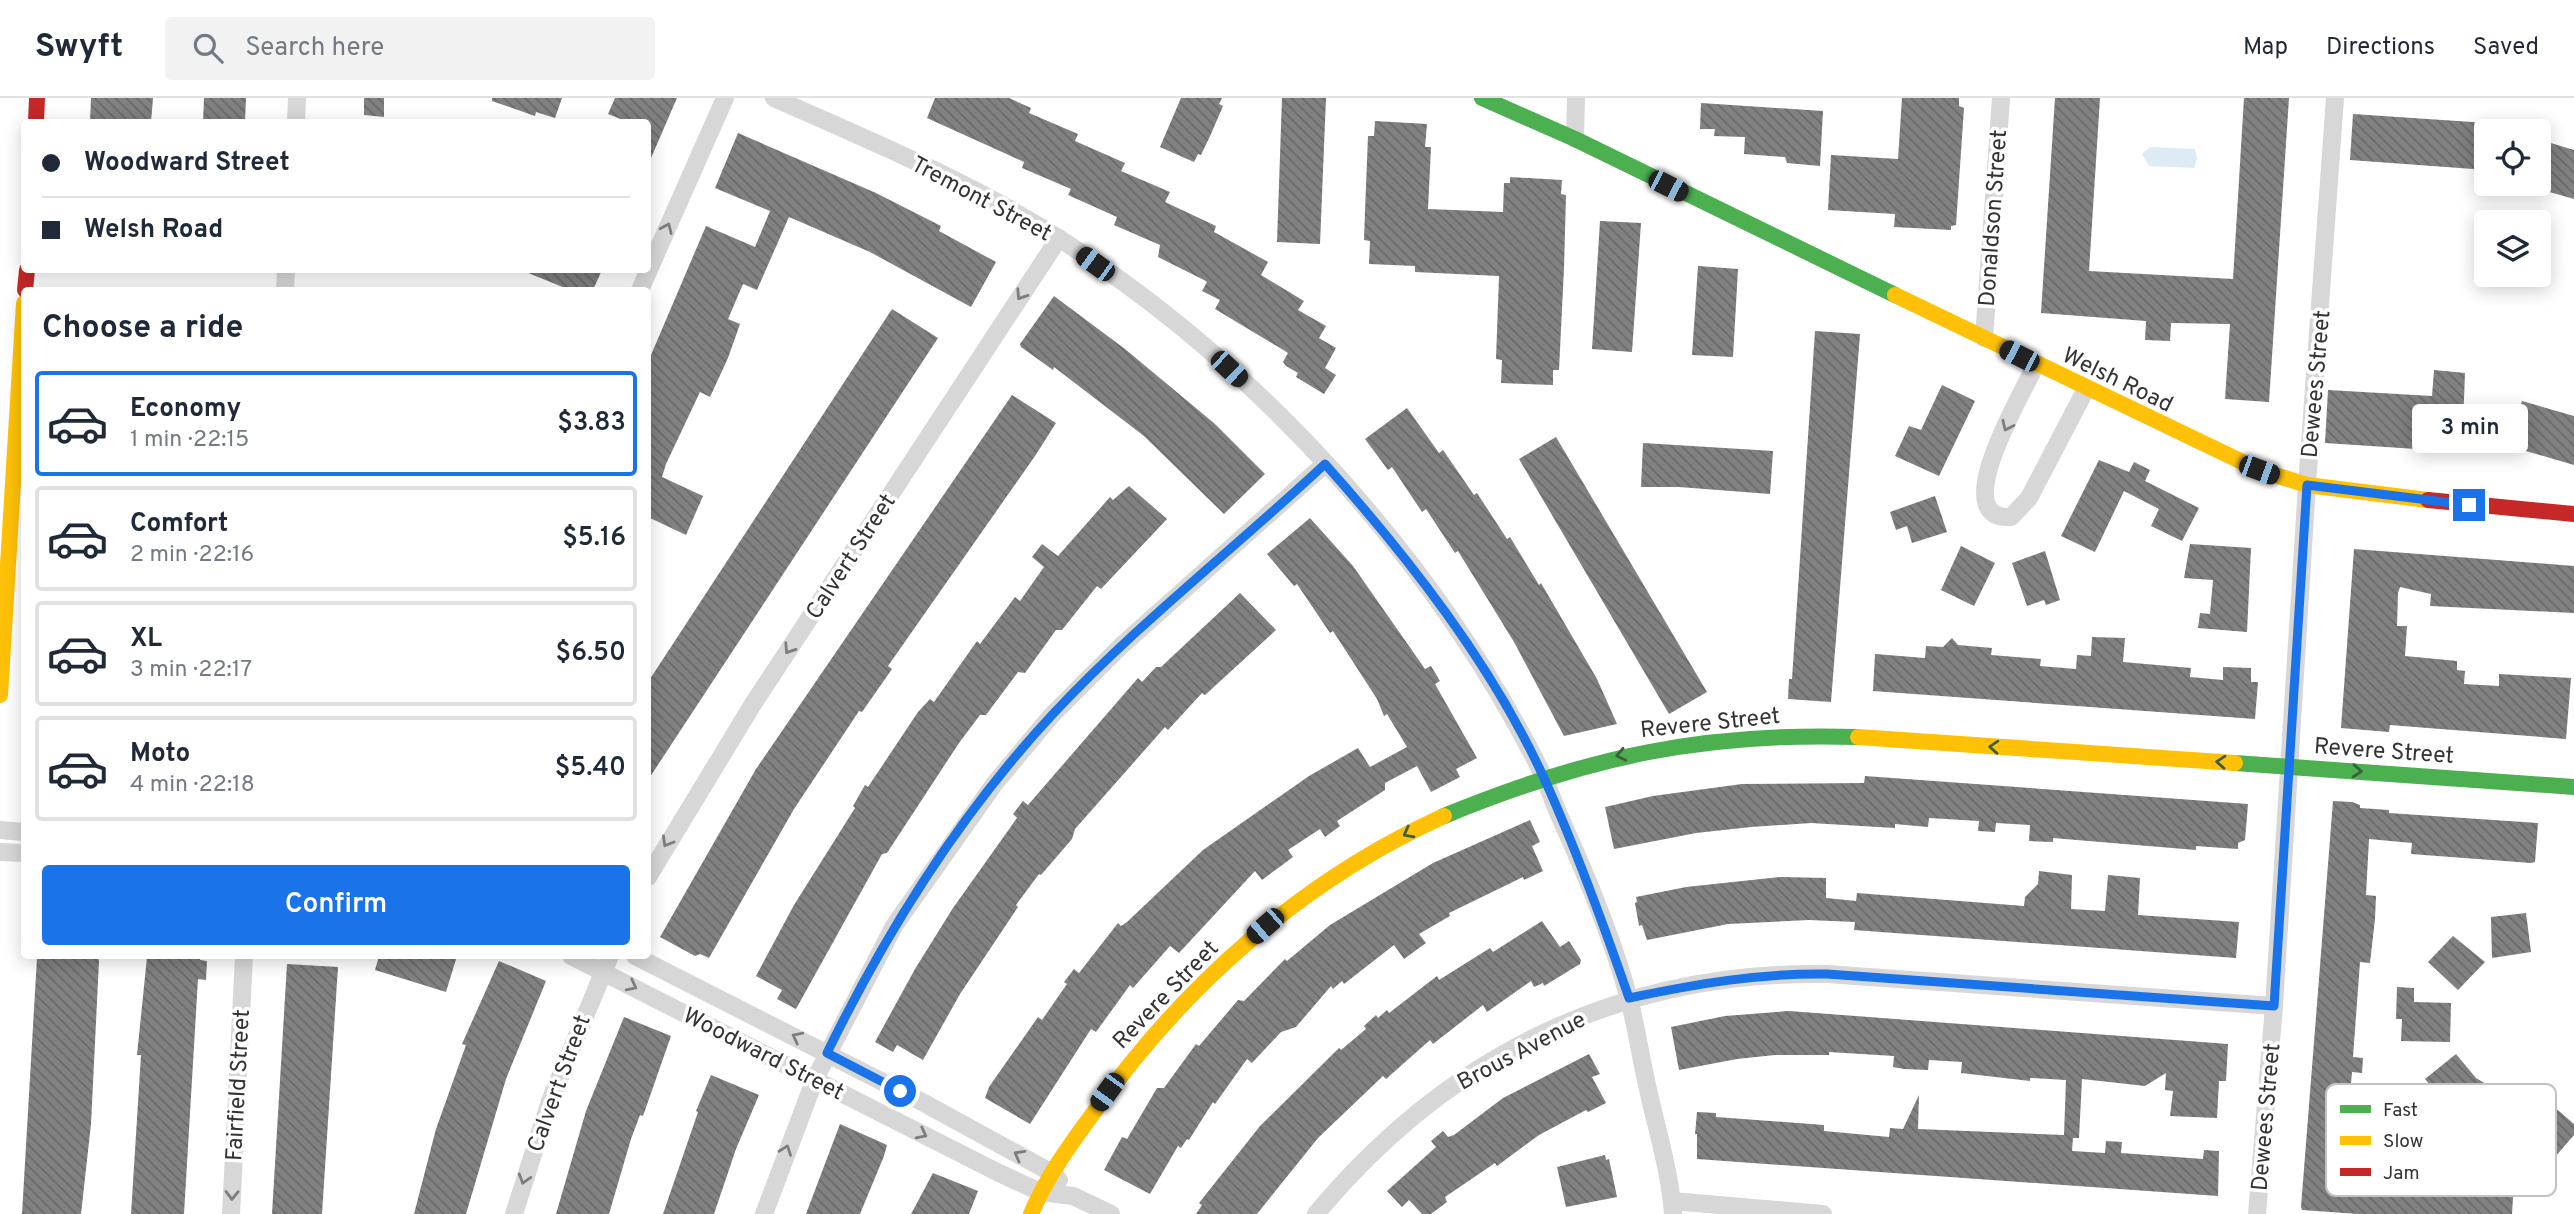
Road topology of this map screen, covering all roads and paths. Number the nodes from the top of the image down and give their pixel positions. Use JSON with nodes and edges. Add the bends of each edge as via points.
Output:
{"nodes":[{"id":1,"x":37,"y":98,"type":"edge"},
{"id":2,"x":297,"y":98,"type":"edge"},
{"id":3,"x":725,"y":98,"type":"edge"},
{"id":4,"x":774,"y":98,"type":"edge"},
{"id":5,"x":1482,"y":98,"type":"edge"},
{"id":6,"x":1576,"y":98,"type":"edge"},
{"id":7,"x":2001,"y":98,"type":"edge"},
{"id":8,"x":2335,"y":98,"type":"edge"},
{"id":9,"x":36,"y":119,"type":"edge"},
{"id":10,"x":296,"y":119,"type":"edge"},
{"id":11,"x":1575,"y":139,"type":"junction"},
{"id":12,"x":1059,"y":238,"type":"junction"},
{"id":13,"x":651,"y":265,"type":"edge"},
{"id":14,"x":1984,"y":338,"type":"junction"},
{"id":15,"x":21,"y":352,"type":"edge"},
{"id":16,"x":2036,"y":365,"type":"junction"},
{"id":17,"x":2086,"y":389,"type":"junction"},
{"id":18,"x":1325,"y":464,"type":"junction"},
{"id":19,"x":2307,"y":485,"type":"junction"},
{"id":20,"x":2574,"y":514,"type":"edge"},
{"id":21,"x":0,"y":695,"type":"edge"},
{"id":22,"x":2289,"y":766,"type":"junction"},
{"id":23,"x":1543,"y":775,"type":"junction"},
{"id":24,"x":2574,"y":787,"type":"edge"},
{"id":25,"x":0,"y":830,"type":"edge"},
{"id":26,"x":21,"y":832,"type":"edge"},
{"id":27,"x":0,"y":852,"type":"edge"},
{"id":28,"x":21,"y":853,"type":"edge"},
{"id":29,"x":651,"y":872,"type":"edge"},
{"id":30,"x":244,"y":959,"type":"edge"},
{"id":31,"x":586,"y":959,"type":"edge"},
{"id":32,"x":641,"y":959,"type":"edge"},
{"id":33,"x":606,"y":963,"type":"edge"},
{"id":34,"x":1629,"y":998,"type":"junction"},
{"id":35,"x":2274,"y":1006,"type":"junction"},
{"id":36,"x":827,"y":1053,"type":"junction"},
{"id":37,"x":815,"y":1079,"type":"junction"},
{"id":38,"x":1052,"y":1173,"type":"junction"},
{"id":39,"x":1040,"y":1192,"type":"junction"},
{"id":40,"x":1073,"y":1196,"type":"junction"},
{"id":41,"x":1672,"y":1208,"type":"edge"},
{"id":42,"x":231,"y":1214,"type":"edge"},
{"id":43,"x":514,"y":1214,"type":"edge"},
{"id":44,"x":764,"y":1214,"type":"edge"},
{"id":45,"x":1031,"y":1214,"type":"edge"},
{"id":46,"x":1111,"y":1214,"type":"edge"},
{"id":47,"x":1316,"y":1214,"type":"edge"},
{"id":48,"x":1823,"y":1214,"type":"edge"},
{"id":49,"x":2257,"y":1214,"type":"edge"}],
"edges":[{"from":1,"to":9,"type":"main road"},
{"from":2,"to":10,"type":"street"},
{"from":13,"to":3,"type":"street","one_way":true},
{"from":4,"to":12,"type":"street","name":"Tremont Street","via":[[952,179]]},
{"from":5,"to":11,"type":"main road","name":"Welsh Road"},
{"from":6,"to":11,"type":"street"},
{"from":7,"to":14,"type":"street","name":"Donaldson Street"},
{"from":8,"to":19,"type":"street","name":"Dewees Street"},
{"from":11,"to":14,"type":"main road","name":"Welsh Road"},
{"from":12,"to":18,"type":"street","name":"Tremont Street","via":[[1229,369]]},
{"from":12,"to":29,"type":"street","name":"Calvert Street","one_way":true,"via":[[753,704]]},
{"from":14,"to":16,"type":"main road","name":"Welsh Road"},
{"from":15,"to":21,"type":"main road"},
{"from":16,"to":17,"type":"main road","name":"Welsh Road"},
{"from":16,"to":17,"type":"street","one_way":true,"via":[[1984,473],[1984,498],[1998,518],[2011,517],[2029,498]]},
{"from":17,"to":19,"type":"main road","name":"Welsh Road","via":[[2259,470]]},
{"from":18,"to":23,"type":"street","name":"Tremont Street","via":[[1392,539],[1434,596]]},
{"from":18,"to":36,"type":"street","via":[[1131,637],[1051,716],[995,783],[894,926]]},
{"from":19,"to":20,"type":"main road","name":"Welsh Road"},
{"from":19,"to":22,"type":"street","name":"Dewees Street"},
{"from":22,"to":23,"type":"main road","name":"Revere Street","one_way":true,"via":[[1825,736],[1687,743]]},
{"from":22,"to":24,"type":"main road","name":"Revere Street","one_way":true},
{"from":22,"to":35,"type":"street","name":"Dewees Street"},
{"from":23,"to":34,"type":"street","name":"Tremont Street","via":[[1598,906]]},
{"from":23,"to":38,"type":"main road","name":"Revere Street","one_way":true,"via":[[1452,812],[1377,850],[1265,926],[1155,1032]]},
{"from":25,"to":26,"type":"street"},
{"from":27,"to":28,"type":"street"},
{"from":30,"to":42,"type":"street","name":"Fairfield Street","one_way":true},
{"from":31,"to":33,"type":"street","name":"Woodward Street"},
{"from":36,"to":32,"type":"street","name":"Woodward Street","one_way":true},
{"from":33,"to":37,"type":"street","name":"Woodward Street","one_way":true},
{"from":33,"to":43,"type":"street","name":"Calvert Street","one_way":true,"via":[[550,1101]]},
{"from":34,"to":35,"type":"street","name":"Brous Avenue","via":[[1776,973]]},
{"from":34,"to":41,"type":"street","name":"Tremont Street"},
{"from":34,"to":47,"type":"street","name":"Brous Avenue","via":[[1566,1022],[1457,1082],[1383,1142]]},
{"from":35,"to":49,"type":"street","name":"Dewees Street"},
{"from":36,"to":37,"type":"street"},
{"from":38,"to":36,"type":"street","name":"Woodward Street","one_way":true},
{"from":37,"to":39,"type":"street","name":"Woodward Street","one_way":true},
{"from":44,"to":37,"type":"street","one_way":true},
{"from":38,"to":39,"type":"main road","name":"Revere Street"},
{"from":38,"to":40,"type":"street","name":"Woodward Street"},
{"from":39,"to":40,"type":"street","name":"Woodward Street"},
{"from":39,"to":45,"type":"main road","name":"Revere Street"},
{"from":40,"to":46,"type":"street","name":"Woodward Street"},
{"from":41,"to":48,"type":"street"}]}
